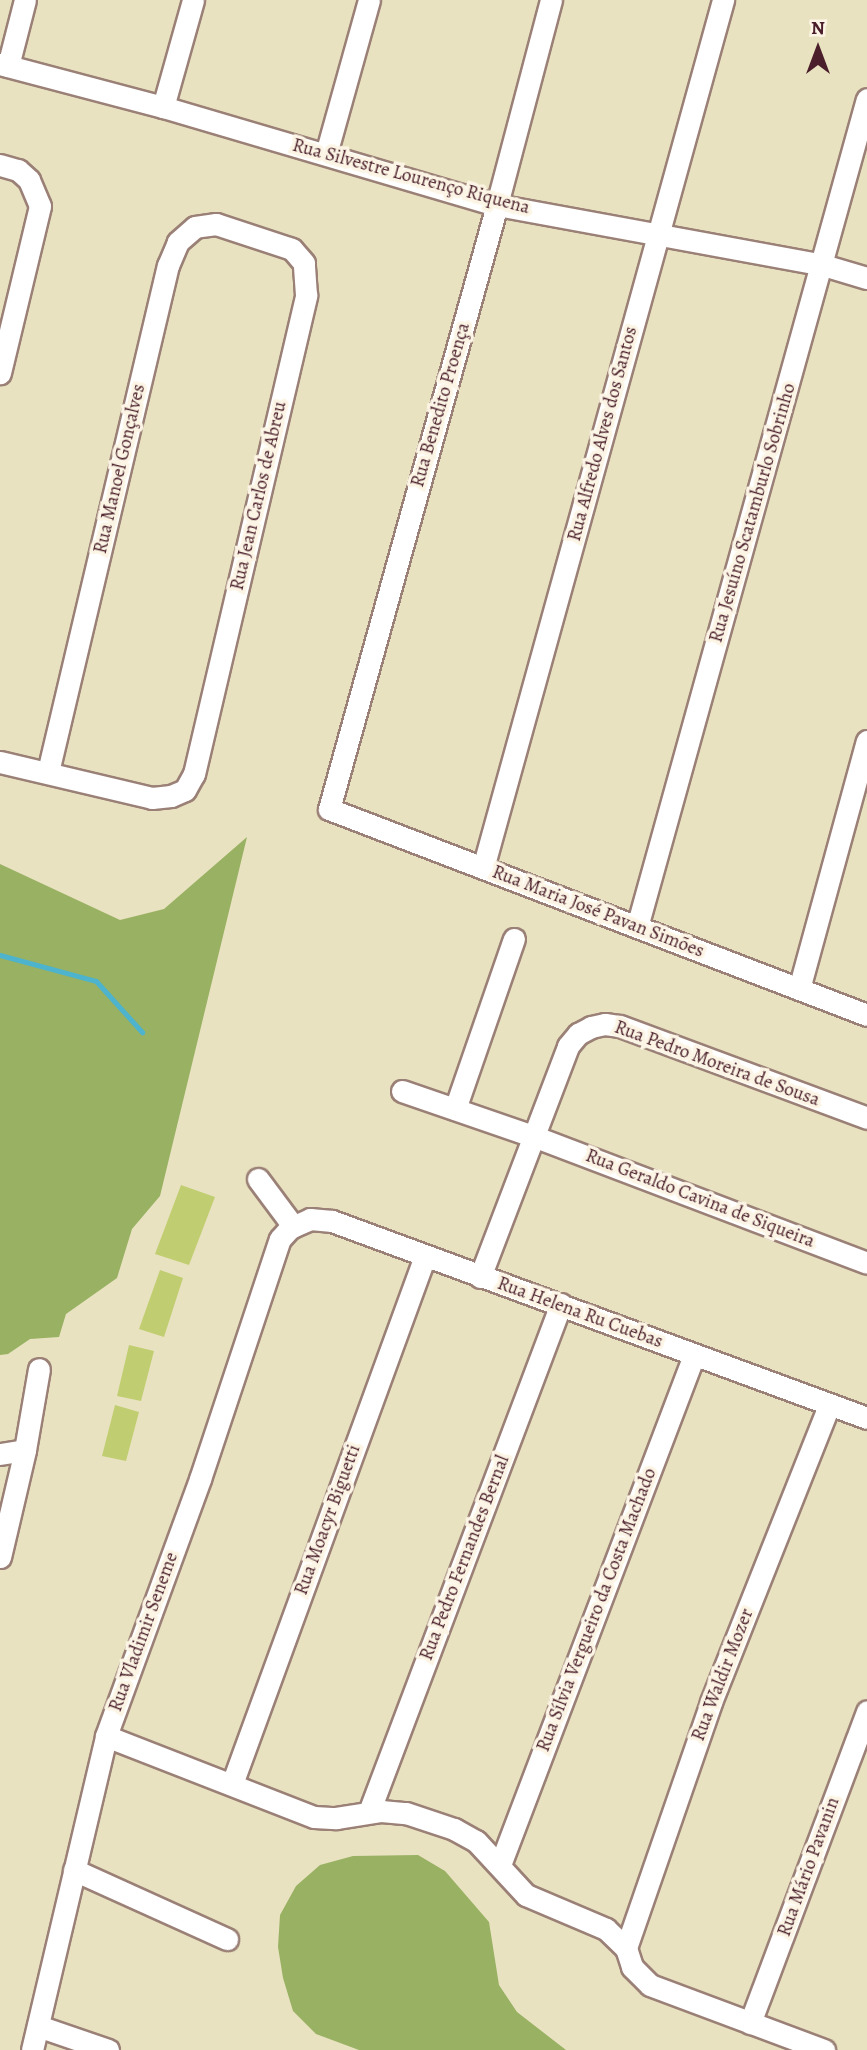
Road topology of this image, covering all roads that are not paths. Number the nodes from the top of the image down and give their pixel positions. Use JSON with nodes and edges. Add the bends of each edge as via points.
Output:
{"nodes":[{"id":1,"x":26,"y":0,"type":"edge"},
{"id":2,"x":193,"y":0,"type":"edge"},
{"id":3,"x":369,"y":0,"type":"edge"},
{"id":4,"x":551,"y":0,"type":"edge"},
{"id":5,"x":723,"y":0,"type":"edge"},
{"id":6,"x":4,"y":65,"type":"edge"},
{"id":7,"x":867,"y":99,"type":"edge"},
{"id":8,"x":163,"y":107,"type":"junction"},
{"id":9,"x":326,"y":154,"type":"junction"},
{"id":10,"x":0,"y":165,"type":"edge"},
{"id":11,"x":497,"y":205,"type":"junction"},
{"id":12,"x":248,"y":232,"type":"joint"},
{"id":13,"x":658,"y":235,"type":"junction"},
{"id":14,"x":823,"y":265,"type":"junction"},
{"id":15,"x":867,"y":278,"type":"edge"},
{"id":16,"x":0,"y":373,"type":"edge"},
{"id":17,"x":867,"y":741,"type":"edge"},
{"id":18,"x":0,"y":762,"type":"edge"},
{"id":19,"x":48,"y":772,"type":"junction"},
{"id":20,"x":329,"y":809,"type":"joint"},
{"id":21,"x":483,"y":868,"type":"junction"},
{"id":22,"x":637,"y":927,"type":"junction"},
{"id":23,"x":514,"y":939,"type":"dead end"},
{"id":24,"x":799,"y":989,"type":"junction"},
{"id":25,"x":867,"y":1015,"type":"edge"},
{"id":26,"x":402,"y":1091,"type":"dead end"},
{"id":27,"x":455,"y":1109,"type":"junction"},
{"id":28,"x":867,"y":1118,"type":"edge"},
{"id":29,"x":533,"y":1136,"type":"junction"},
{"id":30,"x":258,"y":1179,"type":"dead end"},
{"id":31,"x":293,"y":1226,"type":"junction"},
{"id":32,"x":425,"y":1256,"type":"junction"},
{"id":33,"x":867,"y":1263,"type":"edge"},
{"id":34,"x":480,"y":1277,"type":"junction"},
{"id":35,"x":561,"y":1304,"type":"junction"},
{"id":36,"x":694,"y":1355,"type":"junction"},
{"id":37,"x":38,"y":1368,"type":"dead end"},
{"id":38,"x":829,"y":1405,"type":"junction"},
{"id":39,"x":867,"y":1418,"type":"edge"},
{"id":40,"x":25,"y":1450,"type":"junction"},
{"id":41,"x":0,"y":1454,"type":"edge"},
{"id":42,"x":0,"y":1558,"type":"edge"},
{"id":43,"x":867,"y":1710,"type":"edge"},
{"id":44,"x":106,"y":1736,"type":"junction"},
{"id":45,"x":232,"y":1784,"type":"junction"},
{"id":46,"x":369,"y":1812,"type":"junction"},
{"id":47,"x":500,"y":1865,"type":"junction"},
{"id":48,"x":74,"y":1870,"type":"junction"},
{"id":49,"x":227,"y":1939,"type":"dead end"},
{"id":50,"x":626,"y":1948,"type":"junction"},
{"id":51,"x":750,"y":2023,"type":"junction"},
{"id":52,"x":38,"y":2026,"type":"junction"},
{"id":53,"x":32,"y":2050,"type":"edge"},
{"id":54,"x":108,"y":2050,"type":"edge"},
{"id":55,"x":824,"y":2050,"type":"edge"}],
"edges":[{"from":1,"to":6,"type":"street"},
{"from":2,"to":8,"type":"street"},
{"from":3,"to":9,"type":"street"},
{"from":4,"to":11,"type":"street","name":"Rua Benedito Proença"},
{"from":5,"to":13,"type":"street","name":"Rua Alfredo Alves dos Santos"},
{"from":6,"to":8,"type":"street","name":"Rua Silvestre Lourenço Riquena"},
{"from":7,"to":14,"type":"street","name":"Rua Jesuíno Scatamburlo Sobrinho"},
{"from":8,"to":9,"type":"street","name":"Rua Silvestre Lourenço Riquena"},
{"from":9,"to":11,"type":"street","name":"Rua Silvestre Lourenço Riquena"},
{"from":10,"to":16,"type":"street","via":[[18,170],[29,180],[40,206]]},
{"from":11,"to":13,"type":"street","name":"Rua Silvestre Lourenço Riquena"},
{"from":11,"to":20,"type":"street","name":"Rua Benedito Proença"},
{"from":12,"to":19,"type":"street","name":"Rua Manoel Gonçalves","via":[[216,224],[195,227],[178,242],[168,265]]},
{"from":12,"to":19,"type":"street","name":"Rua Jean Carlos de Abreu","via":[[292,249],[304,263],[306,295],[194,774],[185,790],[152,798]]},
{"from":13,"to":14,"type":"street","name":"Rua Silvestre Lourenço Riquena"},
{"from":13,"to":21,"type":"street","name":"Rua Alfredo Alves dos Santos"},
{"from":14,"to":15,"type":"street","name":"Rua Silvestre Lourenço Riquena"},
{"from":14,"to":22,"type":"street","name":"Rua Jesuíno Scatamburlo Sobrinho"},
{"from":17,"to":24,"type":"street"},
{"from":18,"to":19,"type":"street"},
{"from":20,"to":21,"type":"street","name":"Rua Maria José Pavan Simões"},
{"from":21,"to":22,"type":"street","name":"Rua Maria José Pavan Simões"},
{"from":22,"to":24,"type":"street","name":"Rua Maria José Pavan Simões"},
{"from":23,"to":27,"type":"street"},
{"from":24,"to":25,"type":"street","name":"Rua Maria José Pavan Simões"},
{"from":26,"to":27,"type":"street","name":"Rua Geraldo Cavina de Siqueira"},
{"from":27,"to":29,"type":"street","name":"Rua Geraldo Cavina de Siqueira"},
{"from":28,"to":29,"type":"street","name":"Rua Pedro Moreira de Sousa","via":[[605,1024],[584,1030],[568,1046]]},
{"from":29,"to":33,"type":"street","name":"Rua Geraldo Cavina de Siqueira"},
{"from":29,"to":34,"type":"street","name":"Rua Pedro Moreira de Sousa"},
{"from":30,"to":31,"type":"street"},
{"from":31,"to":32,"type":"street","name":"Rua Helena Ru Cuebas","via":[[325,1219]]},
{"from":31,"to":44,"type":"street","name":"Rua Vladimir Seneme","via":[[280,1239],[200,1479]]},
{"from":32,"to":34,"type":"street","name":"Rua Helena Ru Cuebas"},
{"from":32,"to":45,"type":"street","name":"Rua Moacyr Biguetti"},
{"from":34,"to":35,"type":"street","name":"Rua Helena Ru Cuebas"},
{"from":35,"to":36,"type":"street","name":"Rua Helena Ru Cuebas"},
{"from":35,"to":46,"type":"street","name":"Rua Pedro Fernandes Bernal"},
{"from":36,"to":38,"type":"street","name":"Rua Helena Ru Cuebas"},
{"from":36,"to":47,"type":"street","name":"Rua Sílvia Vergueiro da Costa Machado"},
{"from":37,"to":40,"type":"street"},
{"from":38,"to":39,"type":"street","name":"Rua Helena Ru Cuebas"},
{"from":38,"to":50,"type":"street","name":"Rua Waldir Mozer","via":[[711,1702]]},
{"from":40,"to":41,"type":"street"},
{"from":40,"to":42,"type":"street"},
{"from":43,"to":51,"type":"street","name":"Rua Mário Pavanin"},
{"from":44,"to":45,"type":"street"},
{"from":44,"to":48,"type":"street","name":"Rua Vladimir Seneme"},
{"from":45,"to":46,"type":"street","via":[[314,1817]]},
{"from":46,"to":47,"type":"street","via":[[431,1819],[476,1841]]},
{"from":47,"to":50,"type":"street","via":[[526,1895],[598,1923]]},
{"from":48,"to":49,"type":"street"},
{"from":48,"to":52,"type":"street","name":"Rua Vladimir Seneme"},
{"from":50,"to":51,"type":"street","via":[[632,1967],[650,1985]]},
{"from":51,"to":55,"type":"street"},
{"from":52,"to":53,"type":"street","name":"Rua Vladimir Seneme"},
{"from":52,"to":54,"type":"street"}]}
